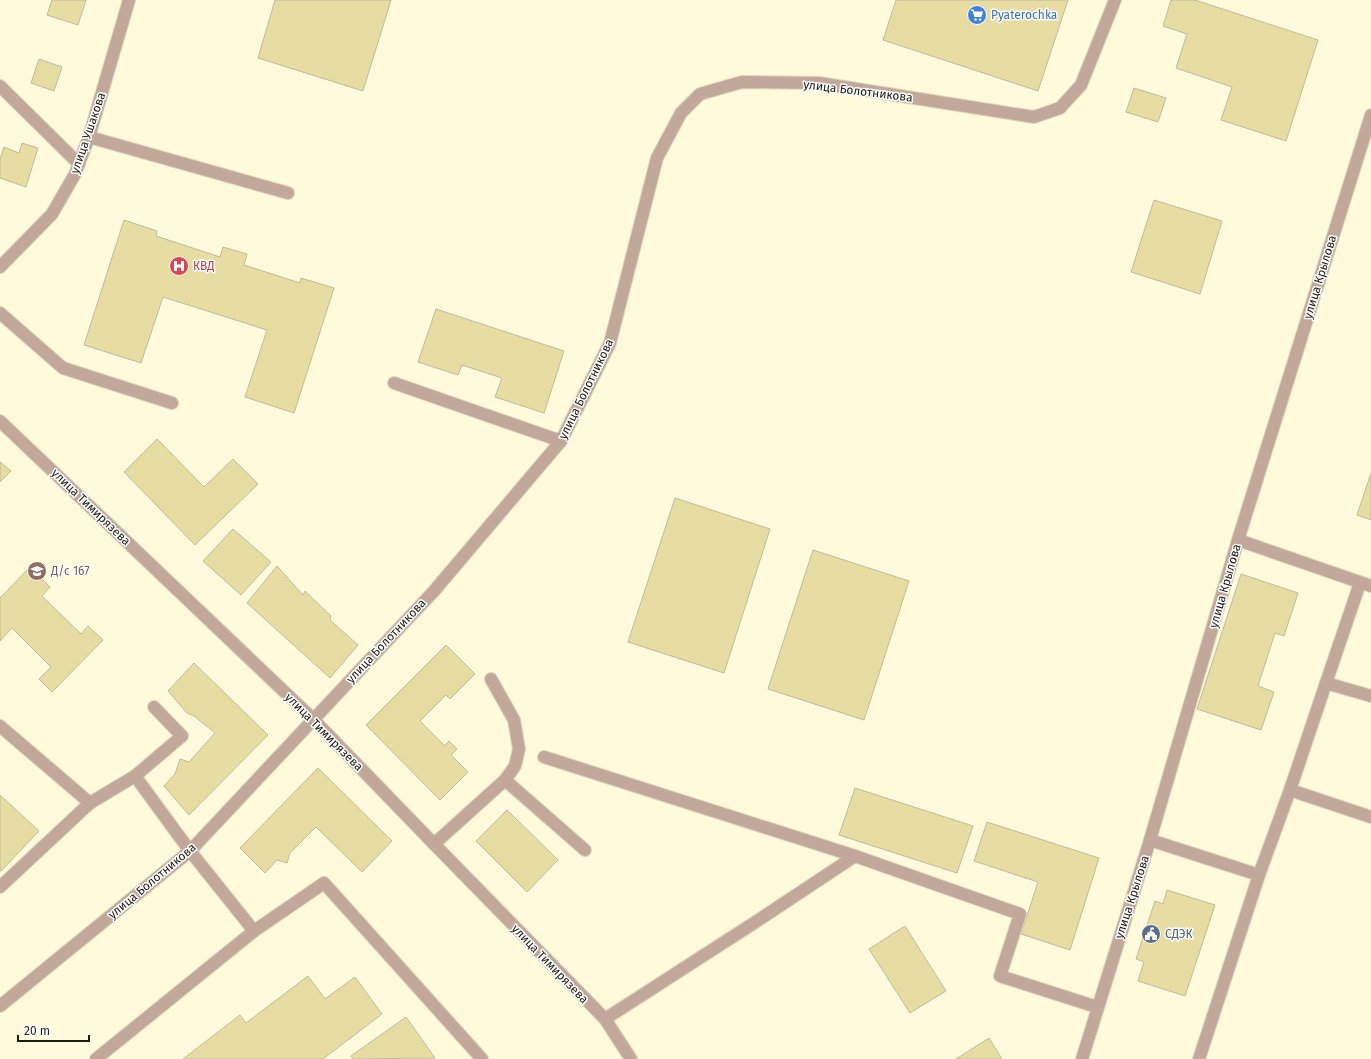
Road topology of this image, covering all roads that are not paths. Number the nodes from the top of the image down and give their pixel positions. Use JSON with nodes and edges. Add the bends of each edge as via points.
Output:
{"nodes":[{"id":1,"x":129,"y":0,"type":"edge"},
{"id":2,"x":1115,"y":0,"type":"edge"},
{"id":3,"x":0,"y":86,"type":"edge"},
{"id":4,"x":1371,"y":115,"type":"edge"},
{"id":5,"x":89,"y":137,"type":"junction"},
{"id":6,"x":79,"y":164,"type":"junction"},
{"id":7,"x":288,"y":193,"type":"dead end"},
{"id":8,"x":0,"y":267,"type":"edge"},
{"id":9,"x":0,"y":313,"type":"edge"},
{"id":10,"x":394,"y":383,"type":"dead end"},
{"id":11,"x":172,"y":403,"type":"dead end"},
{"id":12,"x":0,"y":421,"type":"edge"},
{"id":13,"x":561,"y":441,"type":"junction"},
{"id":14,"x":1238,"y":540,"type":"junction"},
{"id":15,"x":1365,"y":584,"type":"edge"},
{"id":16,"x":491,"y":679,"type":"dead end"},
{"id":17,"x":1326,"y":683,"type":"junction"},
{"id":18,"x":1371,"y":696,"type":"edge"},
{"id":19,"x":154,"y":707,"type":"dead end"},
{"id":20,"x":313,"y":719,"type":"junction"},
{"id":21,"x":0,"y":726,"type":"edge"},
{"id":22,"x":544,"y":757,"type":"dead end"},
{"id":23,"x":135,"y":776,"type":"junction"},
{"id":24,"x":505,"y":780,"type":"junction"},
{"id":25,"x":1290,"y":790,"type":"junction"},
{"id":26,"x":90,"y":803,"type":"junction"},
{"id":27,"x":1371,"y":816,"type":"edge"},
{"id":28,"x":1150,"y":840,"type":"junction"},
{"id":29,"x":434,"y":844,"type":"junction"},
{"id":30,"x":586,"y":850,"type":"dead end"},
{"id":31,"x":190,"y":851,"type":"junction"},
{"id":32,"x":855,"y":856,"type":"junction"},
{"id":33,"x":1259,"y":875,"type":"junction"},
{"id":34,"x":0,"y":887,"type":"edge"},
{"id":35,"x":254,"y":930,"type":"junction"},
{"id":36,"x":0,"y":1006,"type":"edge"},
{"id":37,"x":1097,"y":1007,"type":"junction"},
{"id":38,"x":605,"y":1019,"type":"junction"},
{"id":39,"x":96,"y":1059,"type":"edge"},
{"id":40,"x":482,"y":1059,"type":"edge"},
{"id":41,"x":631,"y":1059,"type":"edge"},
{"id":42,"x":1082,"y":1059,"type":"edge"},
{"id":43,"x":1199,"y":1059,"type":"edge"}],
"edges":[{"from":1,"to":5,"type":"street","name":"улица Ушакова"},
{"from":2,"to":13,"type":"street","name":"улица Болотникова","via":[[1080,85],[1060,108],[1034,117],[819,84],[742,82],[700,94],[681,114],[657,158],[610,343]]},
{"from":3,"to":6,"type":"street"},
{"from":4,"to":14,"type":"street","name":"улица Крылова"},
{"from":5,"to":6,"type":"street","name":"улица Ушакова"},
{"from":5,"to":7,"type":"street"},
{"from":6,"to":8,"type":"street","name":"улица Ушакова","via":[[52,214]]},
{"from":9,"to":11,"type":"street","via":[[63,368]]},
{"from":10,"to":13,"type":"street"},
{"from":12,"to":20,"type":"street","name":"улица Тимирязева"},
{"from":13,"to":20,"type":"street","name":"улица Болотникова","via":[[434,591]]},
{"from":14,"to":15,"type":"street"},
{"from":14,"to":28,"type":"street","name":"улица Крылова"},
{"from":15,"to":17,"type":"street"},
{"from":16,"to":24,"type":"street","via":[[514,720],[519,748],[515,766]]},
{"from":17,"to":18,"type":"street"},
{"from":17,"to":25,"type":"street"},
{"from":19,"to":23,"type":"street","via":[[182,736]]},
{"from":20,"to":29,"type":"street","name":"улица Тимирязева"},
{"from":20,"to":31,"type":"street","name":"улица Болотникова"},
{"from":21,"to":26,"type":"street"},
{"from":22,"to":32,"type":"street"},
{"from":23,"to":26,"type":"street"},
{"from":23,"to":31,"type":"street"},
{"from":24,"to":29,"type":"street"},
{"from":24,"to":30,"type":"street"},
{"from":25,"to":27,"type":"street"},
{"from":25,"to":33,"type":"street"},
{"from":26,"to":34,"type":"street"},
{"from":28,"to":33,"type":"street"},
{"from":28,"to":37,"type":"street","name":"улица Крылова"},
{"from":29,"to":38,"type":"street","name":"улица Тимирязева"},
{"from":31,"to":35,"type":"street"},
{"from":31,"to":36,"type":"street","name":"улица Болотникова"},
{"from":32,"to":37,"type":"street","via":[[1020,914],[1000,976]]},
{"from":32,"to":38,"type":"street"},
{"from":33,"to":43,"type":"street"},
{"from":35,"to":39,"type":"street"},
{"from":35,"to":40,"type":"street","via":[[324,883]]},
{"from":37,"to":42,"type":"street","name":"улица Крылова"},
{"from":38,"to":41,"type":"street","name":"улица Тимирязева"}]}
